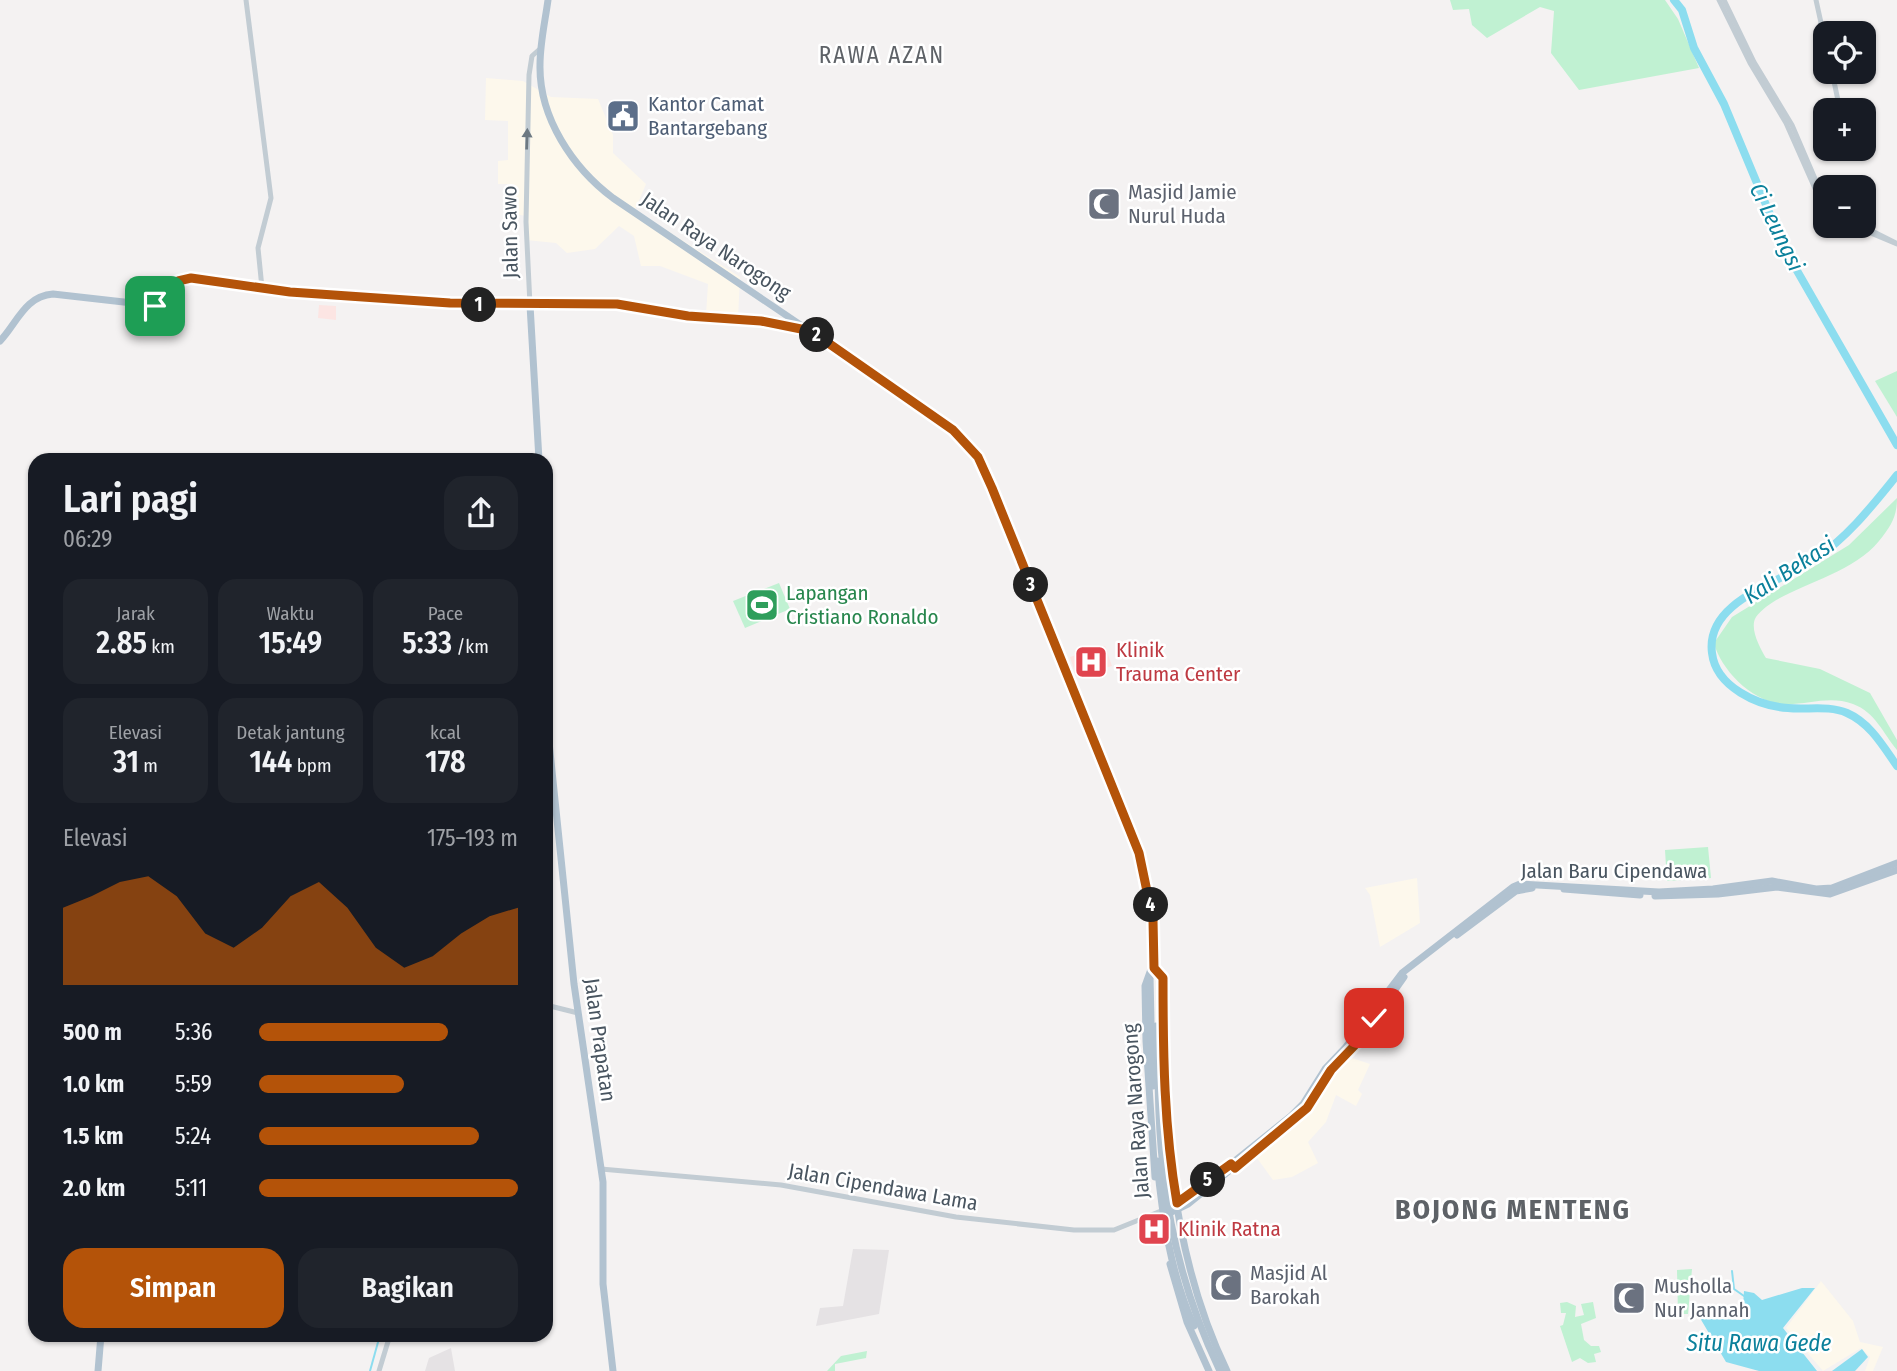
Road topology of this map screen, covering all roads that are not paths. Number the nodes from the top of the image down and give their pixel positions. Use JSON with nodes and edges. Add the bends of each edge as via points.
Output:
{"nodes":[{"id":1,"x":246,"y":0,"type":"edge"},
{"id":2,"x":548,"y":0,"type":"edge"},
{"id":3,"x":1722,"y":0,"type":"edge"},
{"id":4,"x":1816,"y":0,"type":"edge"},
{"id":5,"x":1726,"y":8,"type":"junction"},
{"id":6,"x":1821,"y":21,"type":"edge"},
{"id":7,"x":541,"y":48,"type":"junction"},
{"id":8,"x":1813,"y":175,"type":"edge"},
{"id":9,"x":1813,"y":184,"type":"edge"},
{"id":10,"x":1876,"y":233,"type":"edge"},
{"id":11,"x":1876,"y":235,"type":"edge"},
{"id":12,"x":1896,"y":244,"type":"edge"},
{"id":13,"x":262,"y":288,"type":"junction"},
{"id":14,"x":530,"y":305,"type":"junction"},
{"id":15,"x":811,"y":331,"type":"junction"},
{"id":16,"x":0,"y":341,"type":"edge"},
{"id":17,"x":539,"y":453,"type":"edge"},
{"id":18,"x":553,"y":815,"type":"edge"},
{"id":19,"x":1897,"y":863,"type":"edge"},
{"id":20,"x":1897,"y":870,"type":"edge"},
{"id":21,"x":1686,"y":894,"type":"junction"},
{"id":22,"x":1154,"y":971,"type":"junction"},
{"id":23,"x":553,"y":1007,"type":"edge"},
{"id":24,"x":578,"y":1013,"type":"junction"},
{"id":25,"x":601,"y":1169,"type":"junction"},
{"id":26,"x":1168,"y":1211,"type":"junction"},
{"id":27,"x":1190,"y":1284,"type":"junction"},
{"id":28,"x":1176,"y":1292,"type":"junction"},
{"id":29,"x":100,"y":1342,"type":"edge"},
{"id":30,"x":388,"y":1342,"type":"edge"},
{"id":31,"x":98,"y":1371,"type":"edge"},
{"id":32,"x":379,"y":1371,"type":"edge"},
{"id":33,"x":614,"y":1371,"type":"edge"},
{"id":34,"x":1209,"y":1371,"type":"edge"},
{"id":35,"x":1217,"y":1371,"type":"edge"},
{"id":36,"x":1227,"y":1371,"type":"edge"}],
"edges":[{"from":1,"to":13,"type":"street","via":[[271,198],[258,248]]},
{"from":2,"to":7,"type":"main road","name":"Jalan Raya Narogong"},
{"from":3,"to":5,"type":"street"},
{"from":4,"to":6,"type":"street"},
{"from":5,"to":8,"type":"street","via":[[1791,125]]},
{"from":5,"to":9,"type":"street"},
{"from":14,"to":7,"type":"street","name":"Jalan Sawo","one_way":true,"via":[[526,222],[529,75],[532,55]]},
{"from":7,"to":15,"type":"main road","name":"Jalan Raya Narogong","via":[[541,79],[549,114],[562,143],[588,176],[621,204]]},
{"from":10,"to":12,"type":"street"},
{"from":11,"to":12,"type":"street"},
{"from":13,"to":14,"type":"main road"},
{"from":13,"to":16,"type":"main road","via":[[183,278],[170,301],[155,306],[45,294],[26,305]]},
{"from":14,"to":15,"type":"main road","name":"Jalan Sawo","via":[[637,306]]},
{"from":14,"to":17,"type":"main road"},
{"from":15,"to":22,"type":"main road","name":"Jalan Raya Narogong","via":[[953,430],[984,468],[1139,853],[1153,920]]},
{"from":18,"to":24,"type":"main road","name":"Jalan Prapatan"},
{"from":19,"to":21,"type":"main road","name":"Jalan Baru Cipendawa","via":[[1832,888],[1772,881]]},
{"from":20,"to":21,"type":"main road","name":"Jalan Baru Cipendawa","via":[[1830,894],[1777,887]]},
{"from":21,"to":26,"type":"main road","name":"Jalan Baru Cipendawa","via":[[1522,889],[1418,962],[1331,1070],[1307,1108]]},
{"from":22,"to":26,"type":"main road","name":"Jalan Raya Narogong","via":[[1163,978]]},
{"from":22,"to":26,"type":"main road","name":"Jalan Raya Narogong","via":[[1145,986],[1147,1074],[1154,1167]]},
{"from":22,"to":35,"type":"main road","bridge":true,"via":[[1158,1170],[1184,1304]]},
{"from":23,"to":24,"type":"street"},
{"from":24,"to":25,"type":"main road","name":"Jalan Prapatan"},
{"from":25,"to":26,"type":"street","name":"Jalan Cipendawa Lama","via":[[781,1185],[956,1217],[1074,1230],[1114,1230]]},
{"from":25,"to":33,"type":"main road","name":"Jalan Prapatan","via":[[603,1284]]},
{"from":26,"to":27,"type":"main road","name":"Jalan Raya Narogong"},
{"from":26,"to":28,"type":"main road","name":"Jalan Raya Narogong"},
{"from":27,"to":28,"type":"main road"},
{"from":27,"to":36,"type":"main road","name":"Jalan Raya Narogong"},
{"from":28,"to":34,"type":"main road","name":"Jalan Raya Narogong"},
{"from":29,"to":31,"type":"main road"},
{"from":30,"to":32,"type":"street"}]}
